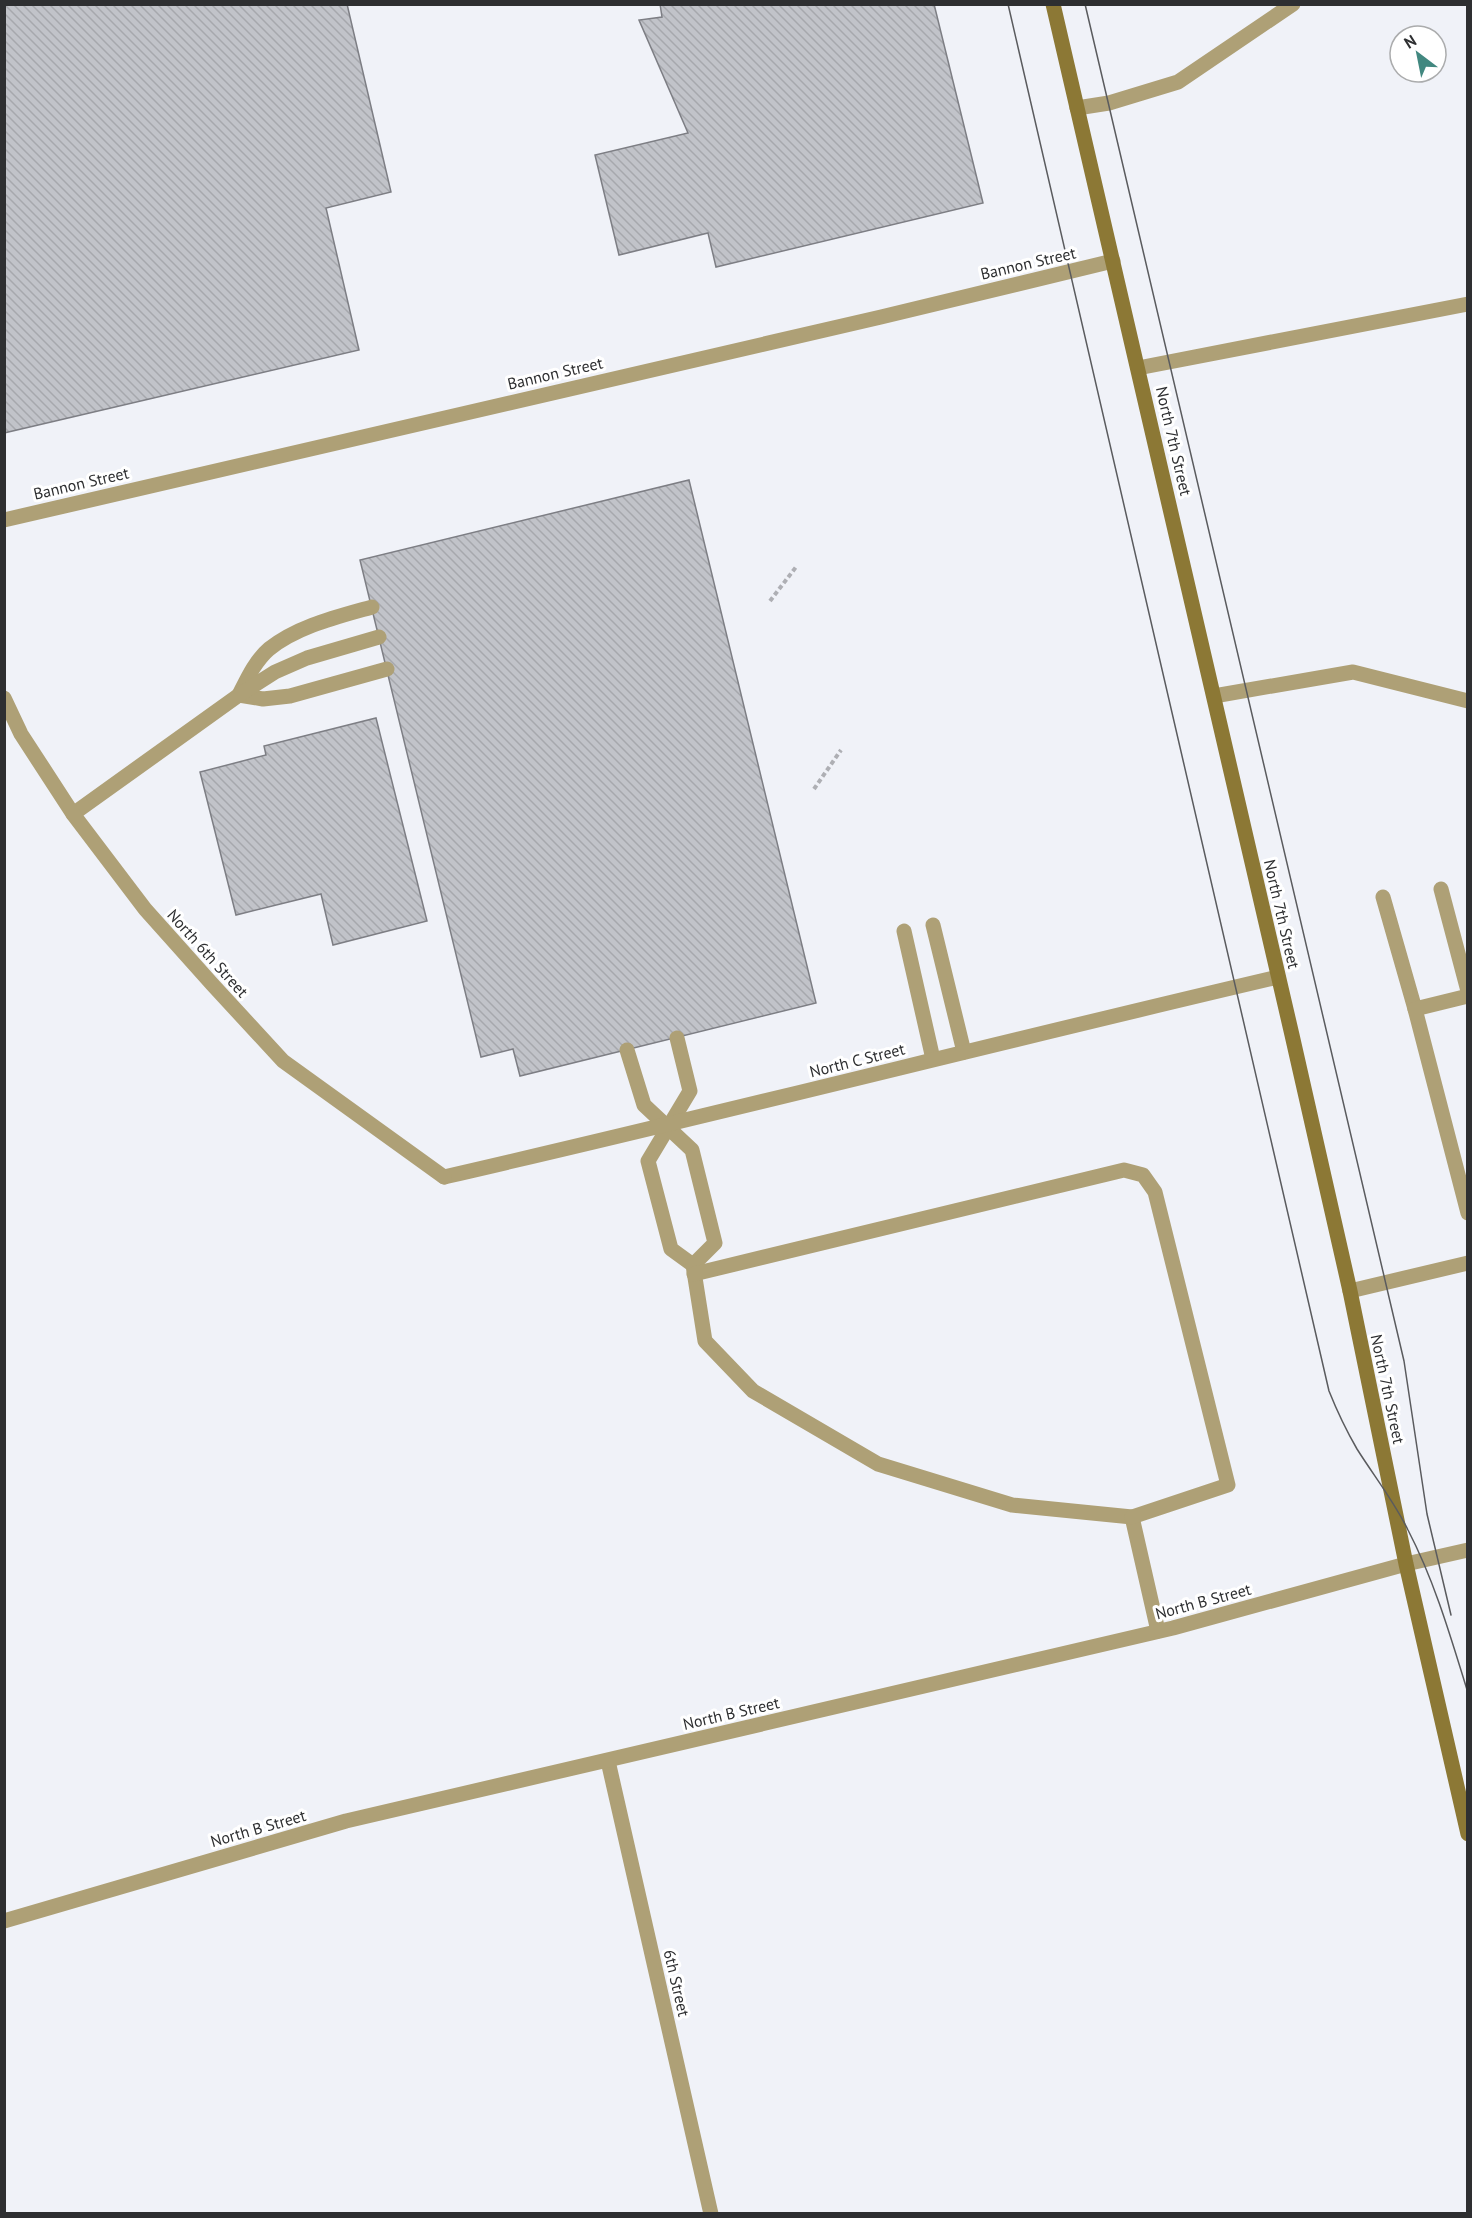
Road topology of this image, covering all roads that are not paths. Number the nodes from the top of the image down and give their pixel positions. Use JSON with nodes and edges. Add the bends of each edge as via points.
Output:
{"nodes":[{"id":1,"x":1053,"y":4,"type":"edge"},
{"id":2,"x":1293,"y":4,"type":"edge"},
{"id":3,"x":1077,"y":108,"type":"junction"},
{"id":4,"x":1113,"y":261,"type":"junction"},
{"id":5,"x":1467,"y":304,"type":"edge"},
{"id":6,"x":1138,"y":369,"type":"junction"},
{"id":7,"x":4,"y":520,"type":"edge"},
{"id":8,"x":372,"y":607,"type":"dead end"},
{"id":9,"x":379,"y":637,"type":"dead end"},
{"id":10,"x":387,"y":669,"type":"dead end"},
{"id":11,"x":239,"y":696,"type":"junction"},
{"id":12,"x":1214,"y":696,"type":"junction"},
{"id":13,"x":4,"y":698,"type":"edge"},
{"id":14,"x":1467,"y":701,"type":"edge"},
{"id":15,"x":73,"y":814,"type":"junction"},
{"id":16,"x":1441,"y":889,"type":"dead end"},
{"id":17,"x":1383,"y":897,"type":"dead end"},
{"id":18,"x":933,"y":925,"type":"dead end"},
{"id":19,"x":904,"y":931,"type":"dead end"},
{"id":20,"x":1278,"y":977,"type":"junction"},
{"id":21,"x":1467,"y":991,"type":"edge"},
{"id":22,"x":1467,"y":996,"type":"edge"},
{"id":23,"x":1415,"y":1009,"type":"junction"},
{"id":24,"x":677,"y":1038,"type":"dead end"},
{"id":25,"x":627,"y":1050,"type":"dead end"},
{"id":26,"x":964,"y":1052,"type":"junction"},
{"id":27,"x":933,"y":1059,"type":"junction"},
{"id":28,"x":669,"y":1126,"type":"junction"},
{"id":29,"x":444,"y":1177,"type":"joint"},
{"id":30,"x":1467,"y":1213,"type":"edge"},
{"id":31,"x":1467,"y":1263,"type":"edge"},
{"id":32,"x":694,"y":1270,"type":"junction"},
{"id":33,"x":1350,"y":1291,"type":"junction"},
{"id":34,"x":1132,"y":1517,"type":"junction"},
{"id":35,"x":1467,"y":1550,"type":"edge"},
{"id":36,"x":1406,"y":1564,"type":"junction"},
{"id":37,"x":1158,"y":1631,"type":"junction"},
{"id":38,"x":608,"y":1761,"type":"junction"},
{"id":39,"x":1467,"y":1834,"type":"edge"},
{"id":40,"x":4,"y":1921,"type":"edge"},
{"id":41,"x":711,"y":2214,"type":"edge"}],
"edges":[{"from":1,"to":3,"type":"main road","name":"North 7th Street"},
{"from":2,"to":3,"type":"street","via":[[1178,82]]},
{"from":3,"to":4,"type":"main road","name":"North 7th Street"},
{"from":4,"to":6,"type":"main road","name":"North 7th Street"},
{"from":4,"to":7,"type":"street","name":"Bannon Street"},
{"from":5,"to":6,"type":"street"},
{"from":6,"to":12,"type":"main road","name":"North 7th Street"},
{"from":8,"to":11,"type":"street","via":[[322,622],[269,650],[252,669]]},
{"from":9,"to":11,"type":"street","via":[[307,658],[274,672]]},
{"from":10,"to":11,"type":"street","via":[[290,696]]},
{"from":11,"to":15,"type":"street"},
{"from":12,"to":14,"type":"street","via":[[1353,672]]},
{"from":12,"to":20,"type":"main road","name":"North 7th Street"},
{"from":13,"to":15,"type":"street","name":"North 6th Street","via":[[21,734]]},
{"from":15,"to":29,"type":"street","name":"North 6th Street","via":[[145,909],[283,1061]]},
{"from":16,"to":21,"type":"street"},
{"from":17,"to":23,"type":"street"},
{"from":18,"to":26,"type":"street"},
{"from":19,"to":27,"type":"street"},
{"from":20,"to":26,"type":"street","name":"North C Street"},
{"from":20,"to":33,"type":"main road","name":"North 7th Street"},
{"from":22,"to":23,"type":"street"},
{"from":23,"to":30,"type":"street"},
{"from":24,"to":28,"type":"street","via":[[690,1091]]},
{"from":25,"to":28,"type":"street","via":[[644,1105]]},
{"from":26,"to":27,"type":"street","name":"North C Street"},
{"from":27,"to":28,"type":"street","name":"North C Street"},
{"from":28,"to":29,"type":"street","name":"North C Street"},
{"from":28,"to":32,"type":"street","via":[[648,1161],[671,1249]]},
{"from":28,"to":32,"type":"street","via":[[692,1150],[715,1244]]},
{"from":31,"to":33,"type":"street"},
{"from":32,"to":34,"type":"street","via":[[705,1341],[753,1391],[878,1464],[1012,1505]]},
{"from":32,"to":34,"type":"street","via":[[1124,1170],[1143,1175],[1155,1192],[1228,1485]]},
{"from":33,"to":36,"type":"main road","name":"North 7th Street"},
{"from":34,"to":37,"type":"street"},
{"from":35,"to":36,"type":"street","name":"North B Street"},
{"from":36,"to":37,"type":"street","name":"North B Street"},
{"from":36,"to":39,"type":"main road","name":"North 7th Street"},
{"from":37,"to":38,"type":"street","name":"North B Street"},
{"from":38,"to":40,"type":"street","name":"North B Street","via":[[346,1821]]},
{"from":38,"to":41,"type":"street","name":"6th Street"}]}
